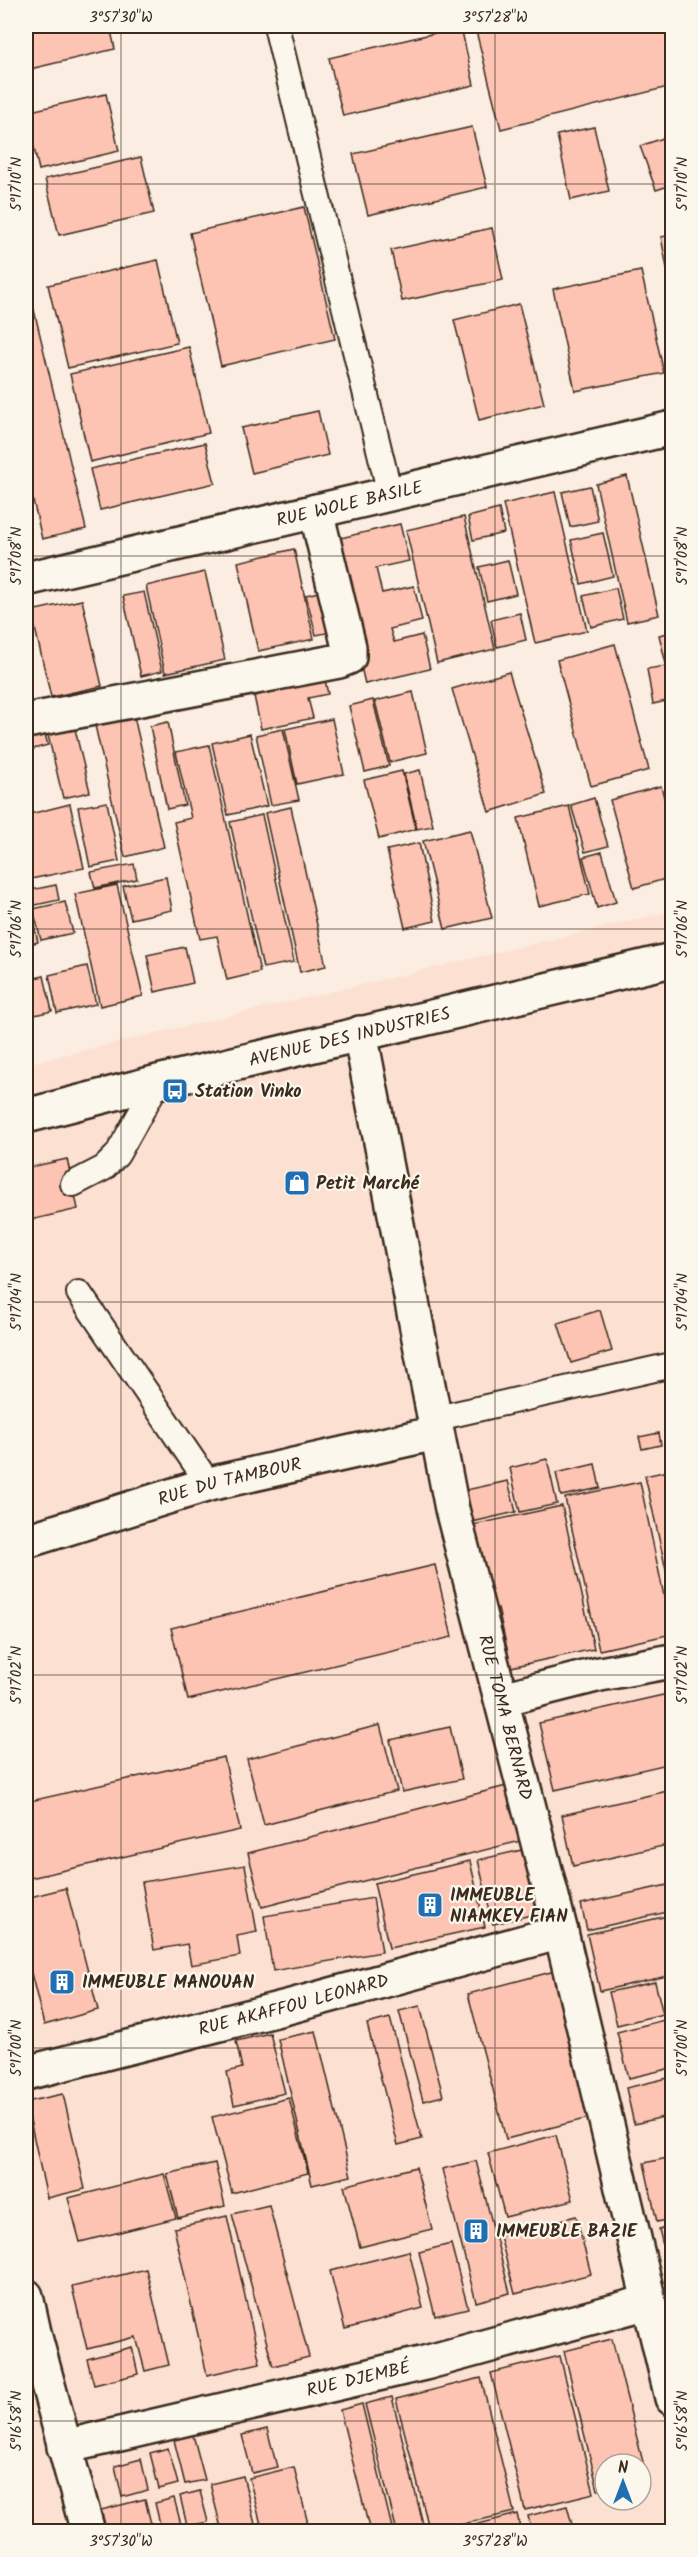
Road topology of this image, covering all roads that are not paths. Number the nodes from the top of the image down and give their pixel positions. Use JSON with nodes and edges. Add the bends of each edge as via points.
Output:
{"nodes":[{"id":1,"x":276,"y":26,"type":"edge"},
{"id":2,"x":672,"y":428,"type":"edge"},
{"id":3,"x":390,"y":494,"type":"junction"},
{"id":4,"x":316,"y":511,"type":"junction"},
{"id":5,"x":26,"y":579,"type":"edge"},
{"id":6,"x":26,"y":721,"type":"edge"},
{"id":7,"x":672,"y":960,"type":"edge"},
{"id":8,"x":360,"y":1033,"type":"junction"},
{"id":9,"x":158,"y":1082,"type":"junction"},
{"id":10,"x":26,"y":1116,"type":"edge"},
{"id":11,"x":73,"y":1184,"type":"dead end"},
{"id":12,"x":79,"y":1293,"type":"dead end"},
{"id":13,"x":672,"y":1365,"type":"edge"},
{"id":14,"x":435,"y":1426,"type":"junction"},
{"id":15,"x":209,"y":1484,"type":"junction"},
{"id":16,"x":26,"y":1540,"type":"edge"},
{"id":17,"x":672,"y":1661,"type":"edge"},
{"id":18,"x":502,"y":1699,"type":"junction"},
{"id":19,"x":561,"y":1932,"type":"junction"},
{"id":20,"x":26,"y":2073,"type":"edge"},
{"id":21,"x":26,"y":2296,"type":"edge"},
{"id":22,"x":648,"y":2302,"type":"junction"},
{"id":23,"x":30,"y":2338,"type":"edge"},
{"id":24,"x":672,"y":2398,"type":"edge"},
{"id":25,"x":64,"y":2447,"type":"junction"},
{"id":26,"x":88,"y":2532,"type":"edge"}],
"edges":[{"from":1,"to":3,"type":"lane"},
{"from":2,"to":3,"type":"street","name":"RUE WOLE BASILE"},
{"from":3,"to":4,"type":"street","name":"RUE WOLE BASILE"},
{"from":4,"to":5,"type":"street","name":"RUE WOLE BASILE"},
{"from":4,"to":6,"type":"street","via":[[349,657]]},
{"from":7,"to":8,"type":"street","name":"AVENUE DES INDUSTRIES"},
{"from":8,"to":9,"type":"street","name":"AVENUE DES INDUSTRIES"},
{"from":8,"to":14,"type":"street","name":"RUE TOMA BERNARD"},
{"from":9,"to":10,"type":"street","name":"AVENUE DES INDUSTRIES"},
{"from":9,"to":11,"type":"lane","via":[[117,1155],[105,1168]]},
{"from":12,"to":15,"type":"lane"},
{"from":13,"to":14,"type":"lane"},
{"from":14,"to":15,"type":"street","name":"RUE DU TAMBOUR"},
{"from":14,"to":18,"type":"street","name":"RUE TOMA BERNARD","via":[[452,1509]]},
{"from":15,"to":16,"type":"street","name":"RUE DU TAMBOUR"},
{"from":17,"to":18,"type":"street","via":[[600,1674]]},
{"from":18,"to":19,"type":"street","name":"RUE TOMA BERNARD"},
{"from":19,"to":20,"type":"street","name":"RUE AKAFFOU LEONARD"},
{"from":19,"to":22,"type":"street","name":"RUE TOMA BERNARD"},
{"from":21,"to":23,"type":"street"},
{"from":22,"to":24,"type":"street","name":"RUE TOMA BERNARD"},
{"from":22,"to":25,"type":"street","name":"RUE DJEMBÉ","via":[[425,2363]]},
{"from":23,"to":25,"type":"street"},
{"from":25,"to":26,"type":"street"}]}
